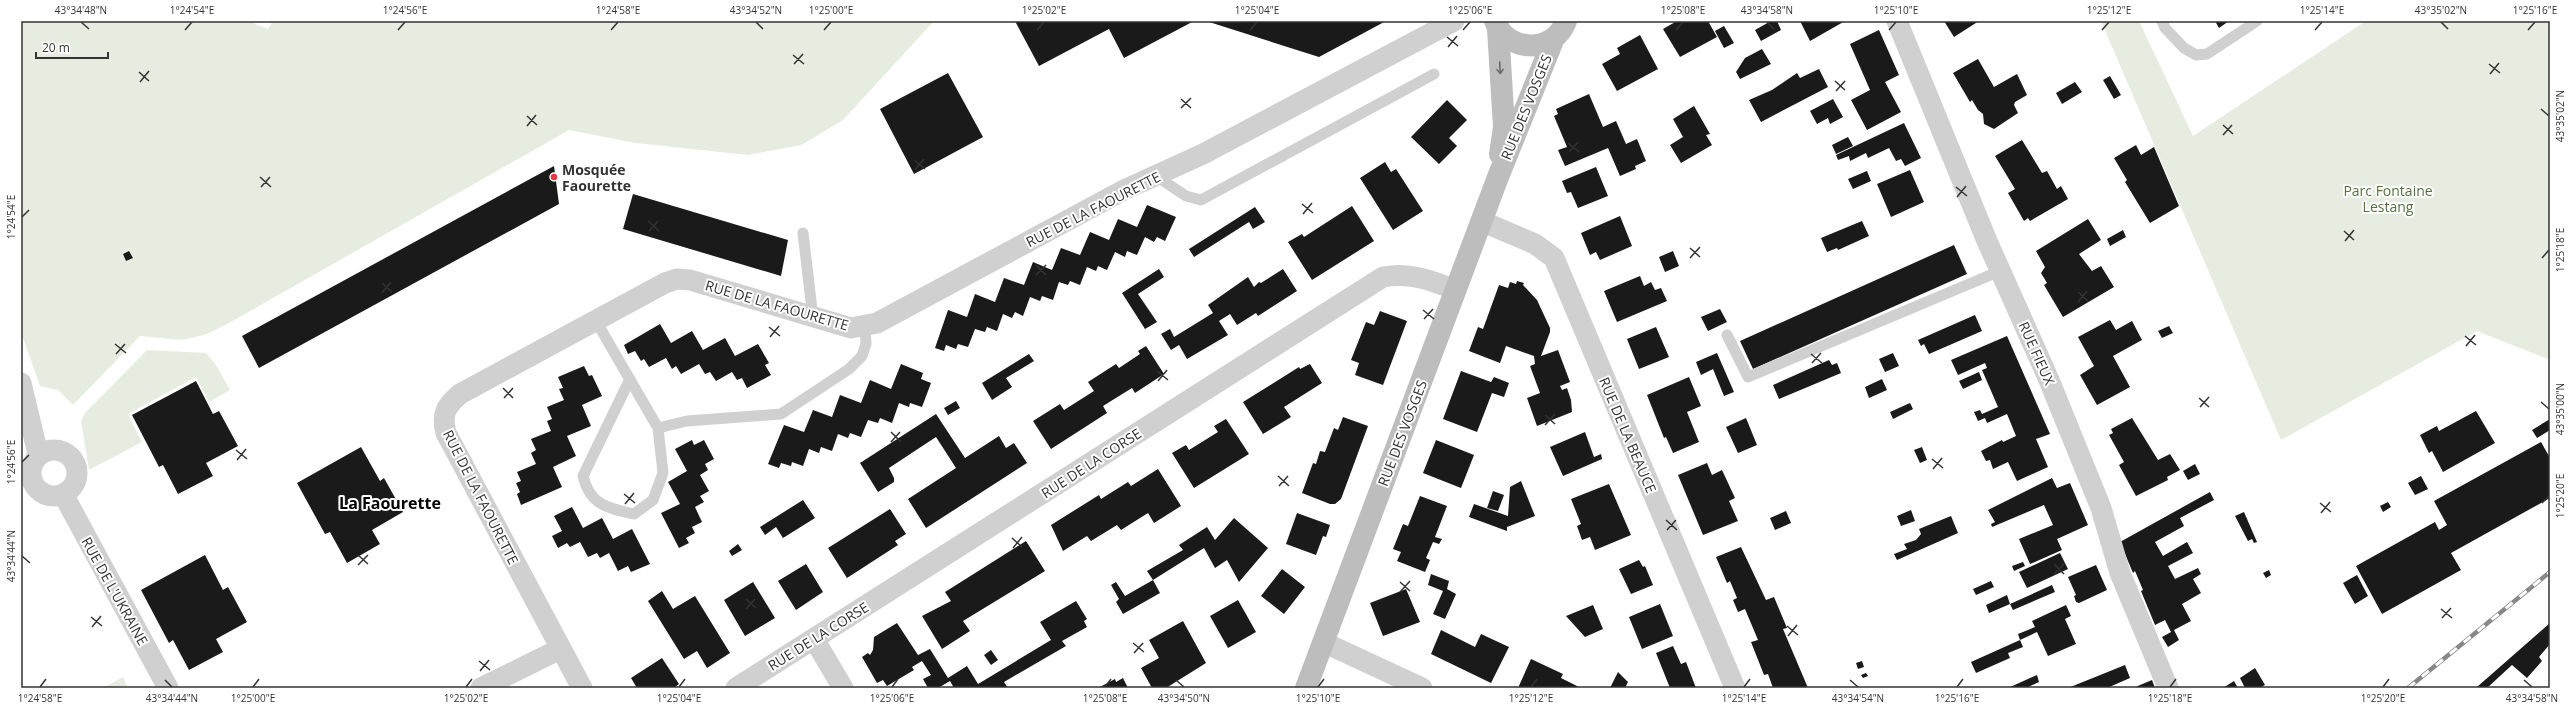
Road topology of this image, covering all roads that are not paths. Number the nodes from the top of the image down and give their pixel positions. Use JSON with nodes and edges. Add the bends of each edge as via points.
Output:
{"nodes":[{"id":1,"x":1454,"y":21,"type":"edge"},
{"id":2,"x":1580,"y":21,"type":"edge"},
{"id":3,"x":1897,"y":21,"type":"edge"},
{"id":4,"x":2162,"y":21,"type":"edge"},
{"id":5,"x":2257,"y":21,"type":"edge"},
{"id":6,"x":1497,"y":25,"type":"edge"},
{"id":7,"x":1560,"y":31,"type":"edge"},
{"id":8,"x":1434,"y":74,"type":"dead end"},
{"id":9,"x":1156,"y":176,"type":"junction"},
{"id":10,"x":1498,"y":177,"type":"junction"},
{"id":11,"x":1481,"y":222,"type":"junction"},
{"id":12,"x":803,"y":232,"type":"dead end"},
{"id":13,"x":2000,"y":271,"type":"junction"},
{"id":14,"x":1455,"y":290,"type":"junction"},
{"id":15,"x":813,"y":318,"type":"junction"},
{"id":16,"x":596,"y":321,"type":"junction"},
{"id":17,"x":865,"y":326,"type":"junction"},
{"id":18,"x":1728,"y":335,"type":"dead end"},
{"id":19,"x":630,"y":379,"type":"junction"},
{"id":20,"x":21,"y":383,"type":"edge"},
{"id":21,"x":658,"y":428,"type":"junction"},
{"id":22,"x":38,"y":454,"type":"junction"},
{"id":23,"x":63,"y":494,"type":"junction"},
{"id":24,"x":814,"y":639,"type":"junction"},
{"id":25,"x":1323,"y":642,"type":"junction"},
{"id":26,"x":560,"y":649,"type":"junction"},
{"id":27,"x":168,"y":688,"type":"edge"},
{"id":28,"x":481,"y":688,"type":"edge"},
{"id":29,"x":582,"y":688,"type":"edge"},
{"id":30,"x":736,"y":688,"type":"edge"},
{"id":31,"x":843,"y":688,"type":"edge"},
{"id":32,"x":1306,"y":688,"type":"edge"},
{"id":33,"x":1422,"y":688,"type":"edge"},
{"id":34,"x":1735,"y":688,"type":"edge"},
{"id":35,"x":2168,"y":688,"type":"edge"}],
"edges":[{"from":1,"to":9,"type":"street","name":"RUE DE LA FAOURETTE","via":[[1203,154]]},
{"from":2,"to":7,"type":"street","name":"RUE DES VOSGES"},
{"from":3,"to":13,"type":"street","name":"RUE FIEUX"},
{"from":4,"to":5,"type":"lane","via":[[2165,28],[2184,48],[2196,55],[2207,54]]},
{"from":6,"to":7,"type":"street","name":"RUE DES VOSGES","via":[[1507,38],[1530,46]]},
{"from":6,"to":10,"type":"street","name":"RUE DES VOSGES","one_way":true,"via":[[1504,127]]},
{"from":7,"to":10,"type":"street","name":"RUE DES VOSGES"},
{"from":8,"to":9,"type":"lane","via":[[1201,200],[1186,196]]},
{"from":9,"to":17,"type":"street","name":"RUE DE LA FAOURETTE","via":[[1124,190],[877,322]]},
{"from":10,"to":11,"type":"street","name":"RUE DES VOSGES"},
{"from":11,"to":14,"type":"street","name":"RUE DES VOSGES"},
{"from":11,"to":34,"type":"street","name":"RUE DE LA BEAUCE","via":[[1535,244],[1554,258]]},
{"from":12,"to":15,"type":"lane"},
{"from":13,"to":18,"type":"lane","via":[[1748,377]]},
{"from":13,"to":35,"type":"street","name":"RUE FIEUX","via":[[2049,380],[2101,508],[2120,573]]},
{"from":14,"to":24,"type":"street","name":"RUE DE LA CORSE","via":[[1411,275],[1398,274],[1383,278]]},
{"from":14,"to":25,"type":"street","name":"RUE DES VOSGES"},
{"from":15,"to":16,"type":"street","name":"RUE DE LA FAOURETTE","via":[[690,280],[677,279]]},
{"from":15,"to":17,"type":"street","name":"RUE DE LA FAOURETTE","via":[[851,328]]},
{"from":16,"to":19,"type":"lane"},
{"from":16,"to":26,"type":"street","name":"RUE DE LA FAOURETTE","via":[[460,394],[448,405],[444,413],[446,433]]},
{"from":17,"to":21,"type":"lane","via":[[866,344],[862,356],[849,369],[781,414],[687,422]]},
{"from":19,"to":21,"type":"lane"},
{"from":19,"to":21,"type":"lane","via":[[583,476],[587,491],[607,508],[634,514],[652,500],[663,473]]},
{"from":20,"to":22,"type":"street"},
{"from":22,"to":23,"type":"street","via":[[32,464],[32,483],[44,494]]},
{"from":22,"to":23,"type":"street","via":[[56,449],[68,454],[75,464],[77,476],[73,485]]},
{"from":23,"to":27,"type":"street","name":"RUE DE L'UKRAINE"},
{"from":24,"to":30,"type":"street","name":"RUE DE LA CORSE"},
{"from":24,"to":31,"type":"street"},
{"from":25,"to":32,"type":"street","name":"RUE DES VOSGES"},
{"from":25,"to":33,"type":"street"},
{"from":26,"to":28,"type":"street"},
{"from":26,"to":29,"type":"street","name":"RUE DE LA FAOURETTE"}]}
